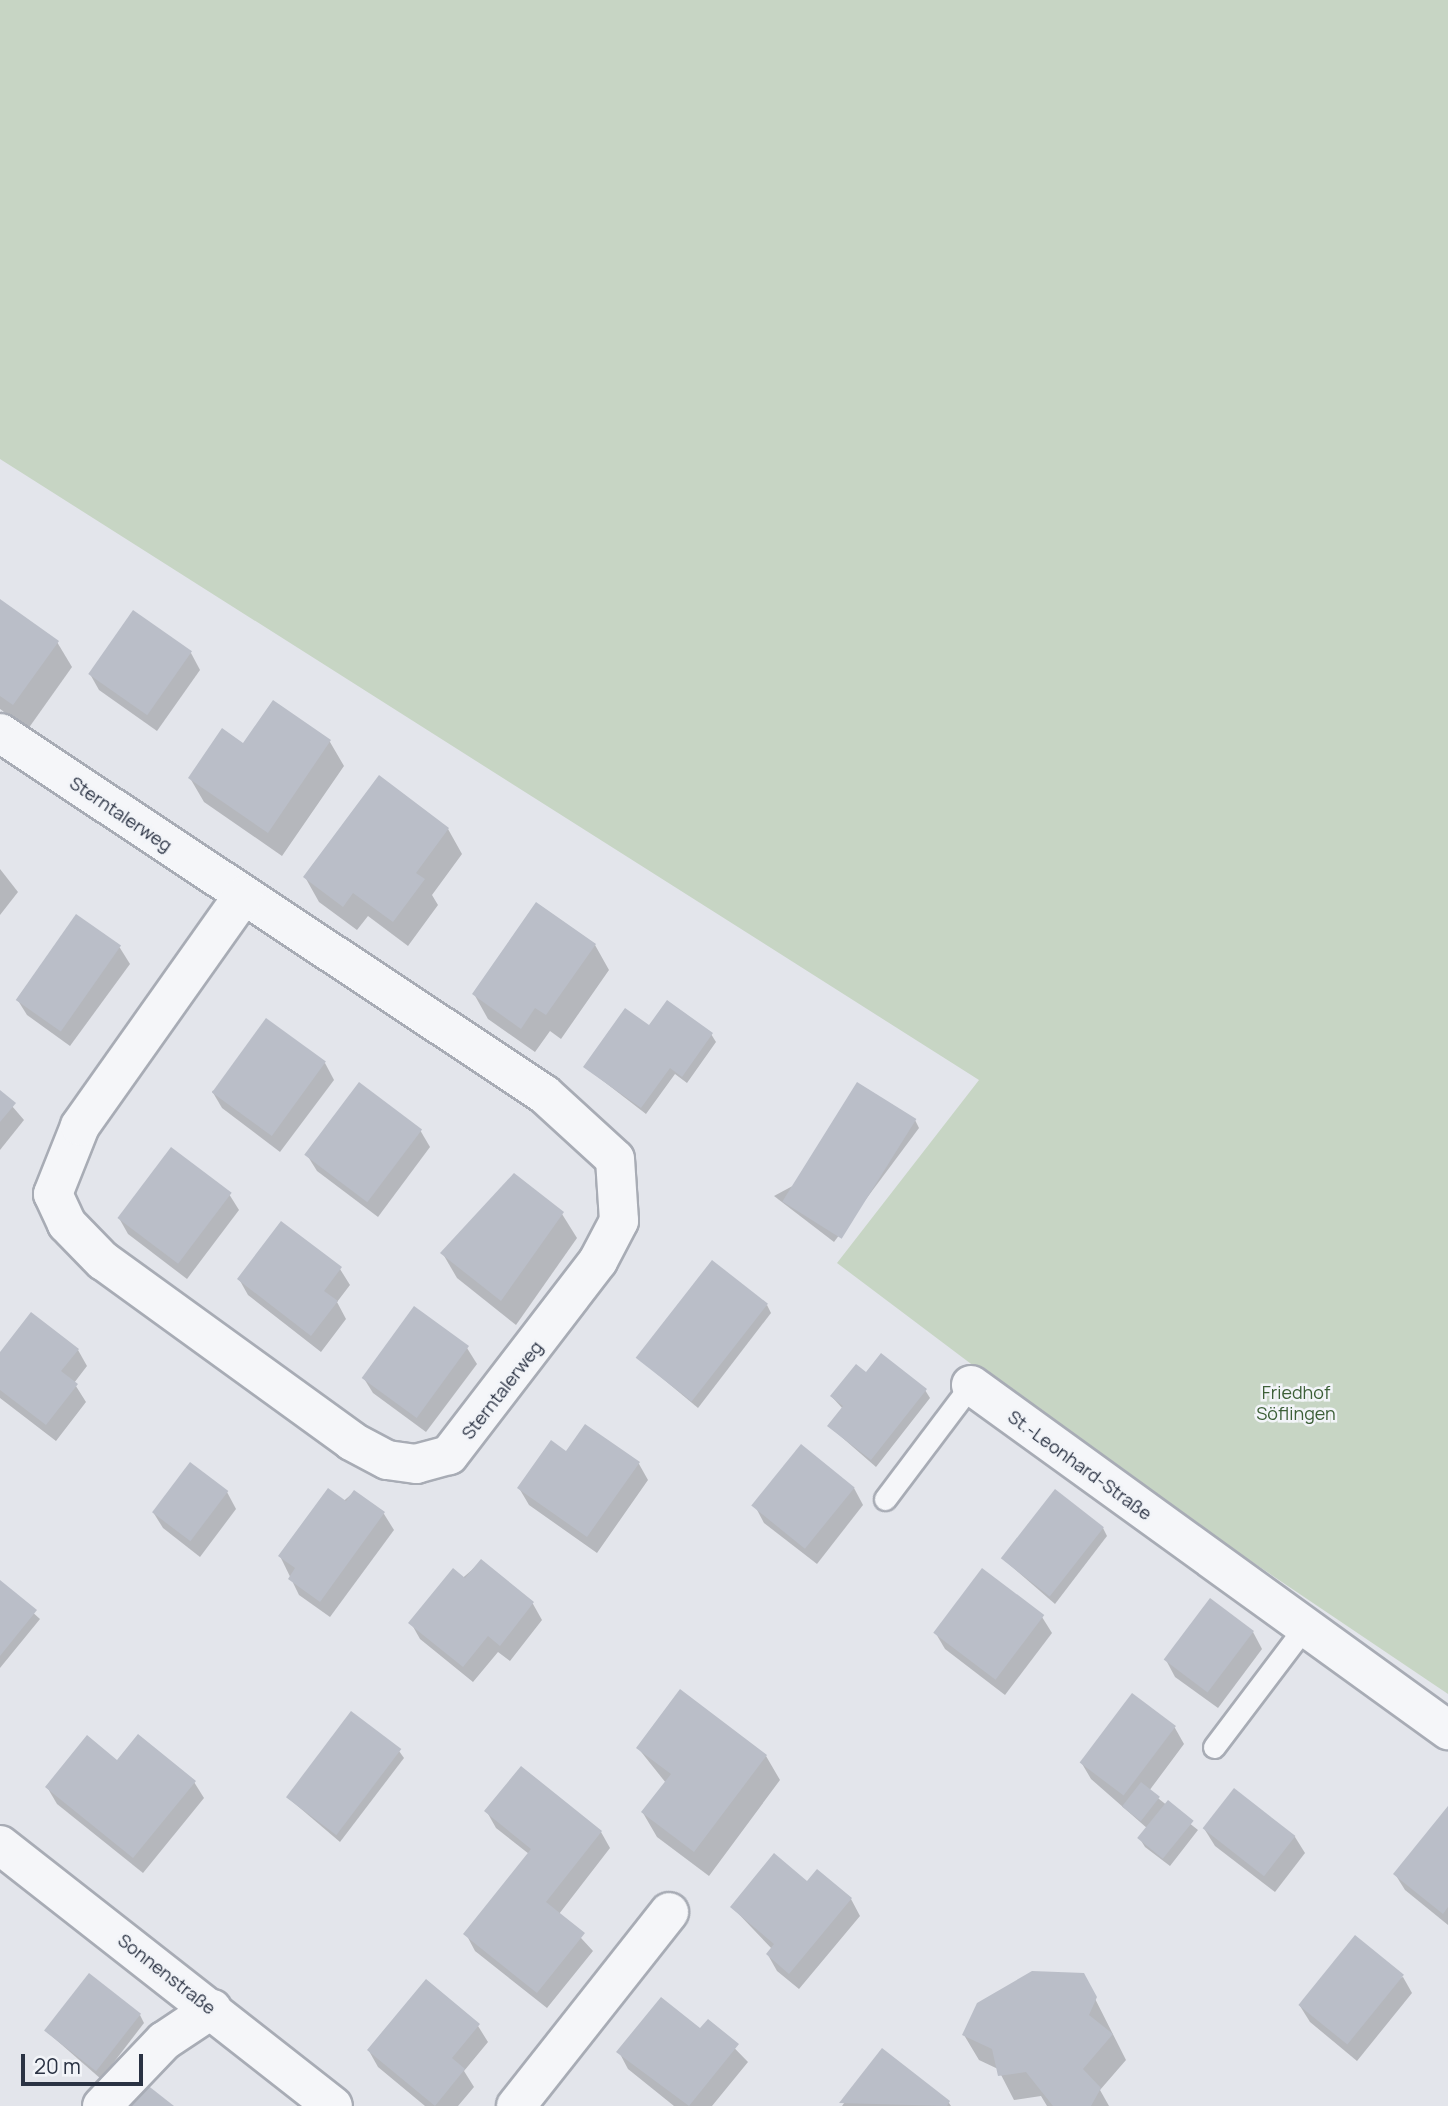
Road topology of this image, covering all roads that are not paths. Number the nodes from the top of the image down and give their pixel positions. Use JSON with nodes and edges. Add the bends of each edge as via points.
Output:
{"nodes":[{"id":1,"x":0,"y":733,"type":"edge"},
{"id":2,"x":243,"y":896,"type":"junction"},
{"id":3,"x":971,"y":1385,"type":"joint"},
{"id":4,"x":885,"y":1499,"type":"dead end"},
{"id":5,"x":1304,"y":1628,"type":"junction"},
{"id":6,"x":1448,"y":1730,"type":"edge"},
{"id":7,"x":1213,"y":1747,"type":"dead end"},
{"id":8,"x":0,"y":1845,"type":"edge"},
{"id":9,"x":669,"y":1912,"type":"dead end"},
{"id":10,"x":212,"y":2009,"type":"junction"},
{"id":11,"x":102,"y":2106,"type":"edge"},
{"id":12,"x":333,"y":2106,"type":"edge"},
{"id":13,"x":516,"y":2106,"type":"edge"}],
"edges":[{"from":1,"to":2,"type":"street","name":"Sterntalerweg"},
{"from":2,"to":2,"type":"street","name":"Sterntalerweg","via":[[544,1094],[615,1159],[619,1221],[598,1261],[449,1455],[416,1464],[387,1460],[352,1441],[103,1261],[67,1224],[53,1194],[80,1126]]},
{"from":3,"to":4,"type":"lane","name":"St.-Leonhard-Straße"},
{"from":3,"to":5,"type":"street","name":"St.-Leonhard-Straße"},
{"from":5,"to":6,"type":"street","name":"St.-Leonhard-Straße"},
{"from":5,"to":7,"type":"lane"},
{"from":8,"to":10,"type":"street","name":"Sonnenstraße"},
{"from":9,"to":13,"type":"street"},
{"from":10,"to":11,"type":"street","via":[[164,2042]]},
{"from":10,"to":12,"type":"street","name":"Sonnenstraße"}]}
